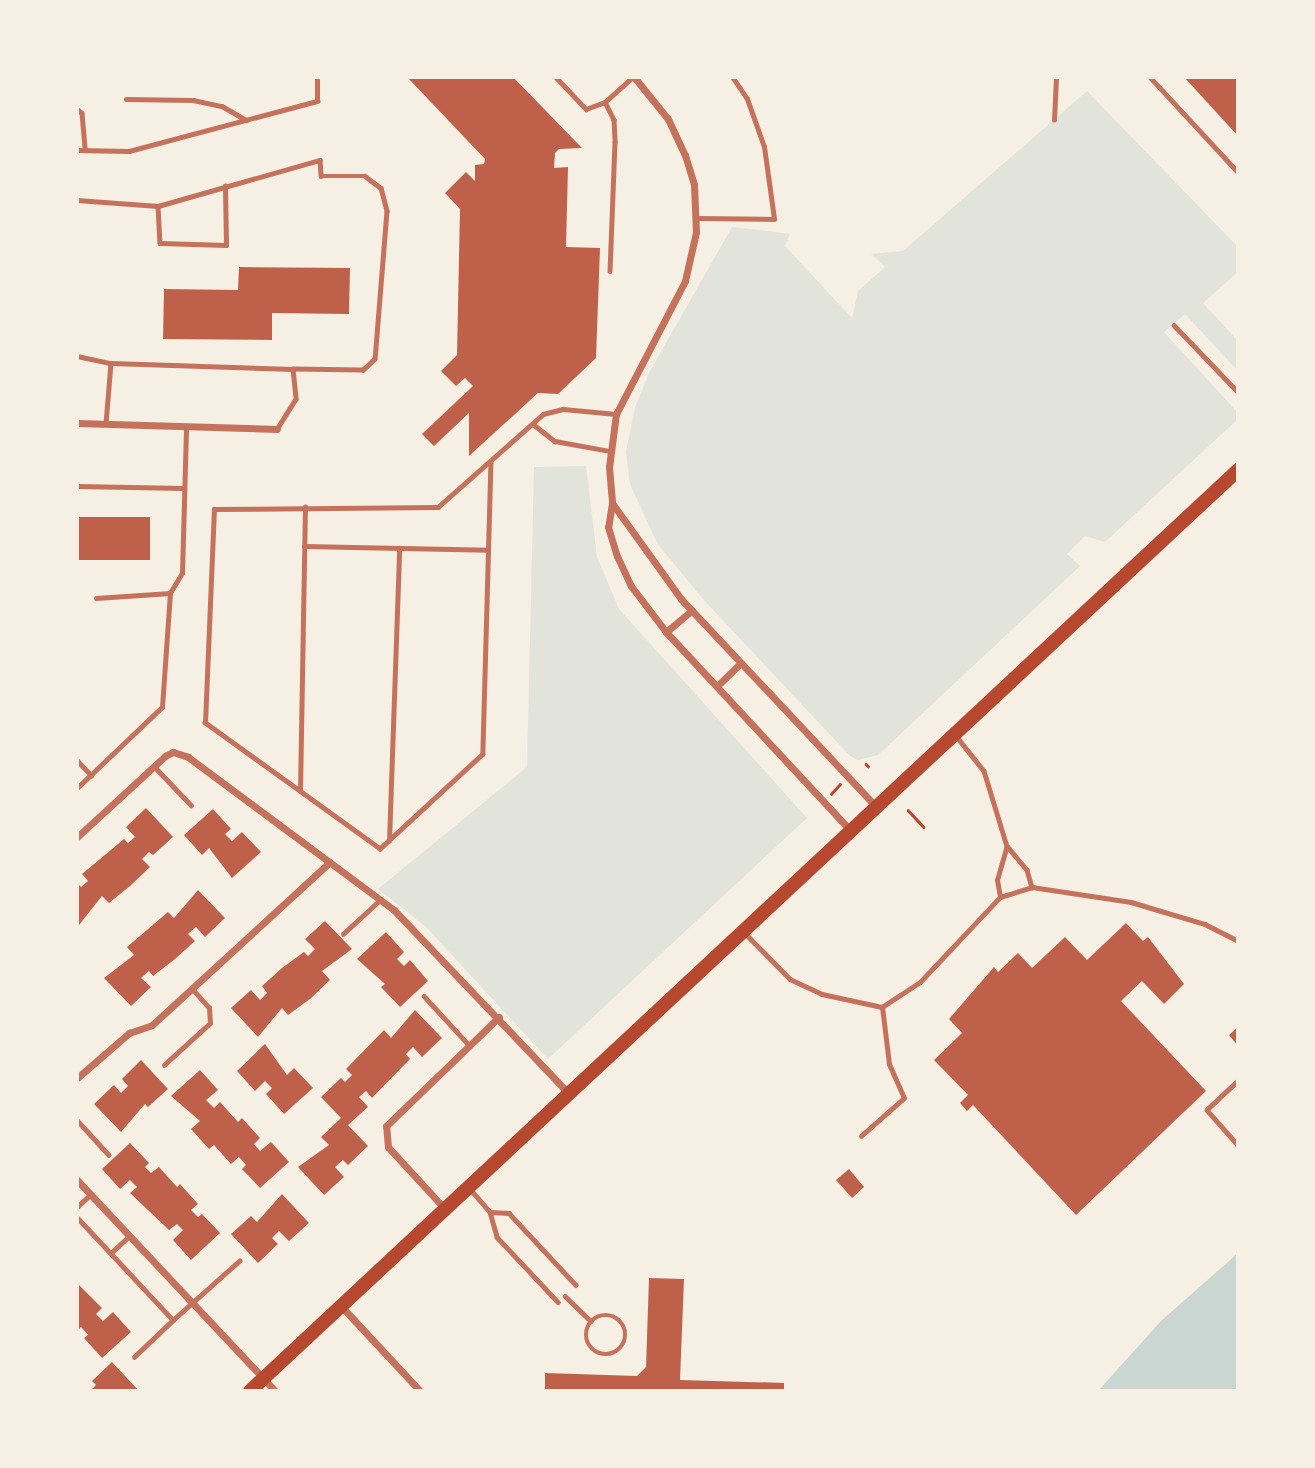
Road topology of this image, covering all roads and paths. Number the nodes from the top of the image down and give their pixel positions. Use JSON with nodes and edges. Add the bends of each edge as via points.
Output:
{"nodes":[{"id":1,"x":317,"y":77,"type":"edge"},
{"id":2,"x":556,"y":77,"type":"edge"},
{"id":3,"x":634,"y":77,"type":"edge"},
{"id":4,"x":732,"y":77,"type":"edge"},
{"id":5,"x":1056,"y":77,"type":"edge"},
{"id":6,"x":1150,"y":77,"type":"edge"},
{"id":7,"x":126,"y":99,"type":"dead end"},
{"id":8,"x":605,"y":102,"type":"junction"},
{"id":9,"x":77,"y":109,"type":"edge"},
{"id":10,"x":246,"y":120,"type":"junction"},
{"id":11,"x":1055,"y":120,"type":"dead end"},
{"id":12,"x":77,"y":150,"type":"edge"},
{"id":13,"x":85,"y":150,"type":"junction"},
{"id":14,"x":1238,"y":172,"type":"edge"},
{"id":15,"x":225,"y":187,"type":"junction"},
{"id":16,"x":77,"y":200,"type":"edge"},
{"id":17,"x":158,"y":205,"type":"junction"},
{"id":18,"x":696,"y":218,"type":"junction"},
{"id":19,"x":610,"y":271,"type":"dead end"},
{"id":20,"x":1174,"y":325,"type":"dead end"},
{"id":21,"x":77,"y":356,"type":"edge"},
{"id":22,"x":111,"y":363,"type":"junction"},
{"id":23,"x":293,"y":369,"type":"junction"},
{"id":24,"x":1238,"y":392,"type":"edge"},
{"id":25,"x":616,"y":414,"type":"junction"},
{"id":26,"x":77,"y":423,"type":"edge"},
{"id":27,"x":106,"y":424,"type":"junction"},
{"id":28,"x":533,"y":424,"type":"junction"},
{"id":29,"x":187,"y":426,"type":"junction"},
{"id":30,"x":277,"y":429,"type":"joint"},
{"id":31,"x":610,"y":451,"type":"junction"},
{"id":32,"x":491,"y":461,"type":"junction"},
{"id":33,"x":1238,"y":470,"type":"edge"},
{"id":34,"x":77,"y":485,"type":"edge"},
{"id":35,"x":184,"y":488,"type":"junction"},
{"id":36,"x":612,"y":503,"type":"junction"},
{"id":37,"x":305,"y":507,"type":"junction"},
{"id":38,"x":304,"y":546,"type":"junction"},
{"id":39,"x":400,"y":548,"type":"junction"},
{"id":40,"x":488,"y":550,"type":"junction"},
{"id":41,"x":170,"y":593,"type":"junction"},
{"id":42,"x":96,"y":598,"type":"dead end"},
{"id":43,"x":692,"y":610,"type":"junction"},
{"id":44,"x":666,"y":632,"type":"junction"},
{"id":45,"x":741,"y":663,"type":"junction"},
{"id":46,"x":716,"y":686,"type":"junction"},
{"id":47,"x":955,"y":734,"type":"junction"},
{"id":48,"x":77,"y":760,"type":"edge"},
{"id":49,"x":154,"y":766,"type":"junction"},
{"id":50,"x":91,"y":775,"type":"junction"},
{"id":51,"x":841,"y":783,"type":"dead end"},
{"id":52,"x":78,"y":786,"type":"edge"},
{"id":53,"x":300,"y":791,"type":"junction"},
{"id":54,"x":831,"y":794,"type":"dead end"},
{"id":55,"x":191,"y":805,"type":"dead end"},
{"id":56,"x":876,"y":807,"type":"junction"},
{"id":57,"x":908,"y":810,"type":"dead end"},
{"id":58,"x":924,"y":827,"type":"dead end"},
{"id":59,"x":852,"y":831,"type":"junction"},
{"id":60,"x":77,"y":837,"type":"edge"},
{"id":61,"x":389,"y":841,"type":"junction"},
{"id":62,"x":1007,"y":846,"type":"junction"},
{"id":63,"x":330,"y":862,"type":"junction"},
{"id":64,"x":1032,"y":887,"type":"junction"},
{"id":65,"x":1000,"y":897,"type":"junction"},
{"id":66,"x":381,"y":900,"type":"junction"},
{"id":67,"x":743,"y":931,"type":"junction"},
{"id":68,"x":344,"y":934,"type":"dead end"},
{"id":69,"x":1238,"y":941,"type":"edge"},
{"id":70,"x":192,"y":989,"type":"junction"},
{"id":71,"x":424,"y":996,"type":"dead end"},
{"id":72,"x":882,"y":1007,"type":"junction"},
{"id":73,"x":499,"y":1017,"type":"junction"},
{"id":74,"x":469,"y":1045,"type":"junction"},
{"id":75,"x":164,"y":1065,"type":"dead end"},
{"id":76,"x":77,"y":1078,"type":"edge"},
{"id":77,"x":1238,"y":1081,"type":"edge"},
{"id":78,"x":568,"y":1093,"type":"junction"},
{"id":79,"x":77,"y":1120,"type":"edge"},
{"id":80,"x":861,"y":1136,"type":"dead end"},
{"id":81,"x":1238,"y":1145,"type":"edge"},
{"id":82,"x":109,"y":1155,"type":"dead end"},
{"id":83,"x":77,"y":1180,"type":"edge"},
{"id":84,"x":468,"y":1187,"type":"junction"},
{"id":85,"x":91,"y":1194,"type":"junction"},
{"id":86,"x":77,"y":1207,"type":"edge"},
{"id":87,"x":445,"y":1209,"type":"junction"},
{"id":88,"x":490,"y":1212,"type":"junction"},
{"id":89,"x":77,"y":1217,"type":"edge"},
{"id":90,"x":129,"y":1236,"type":"junction"},
{"id":91,"x":111,"y":1253,"type":"junction"},
{"id":92,"x":239,"y":1261,"type":"dead end"},
{"id":93,"x":576,"y":1285,"type":"dead end"},
{"id":94,"x":565,"y":1296,"type":"dead end"},
{"id":95,"x":558,"y":1302,"type":"dead end"},
{"id":96,"x":191,"y":1304,"type":"junction"},
{"id":97,"x":340,"y":1306,"type":"junction"},
{"id":98,"x":173,"y":1320,"type":"junction"},
{"id":99,"x":591,"y":1321,"type":"junction"},
{"id":100,"x":134,"y":1357,"type":"dead end"},
{"id":101,"x":262,"y":1380,"type":"junction"},
{"id":102,"x":250,"y":1391,"type":"edge"},
{"id":103,"x":275,"y":1391,"type":"edge"},
{"id":104,"x":419,"y":1391,"type":"edge"}],
"edges":[{"from":1,"to":10,"type":"lane","via":[[317,101]]},
{"from":2,"to":8,"type":"lane","via":[[586,109]]},
{"from":3,"to":8,"type":"lane"},
{"from":3,"to":18,"type":"street","via":[[678,137],[691,171]]},
{"from":4,"to":18,"type":"lane","via":[[747,99],[764,147],[774,219]]},
{"from":5,"to":11,"type":"lane"},
{"from":6,"to":14,"type":"lane"},
{"from":7,"to":10,"type":"lane","via":[[193,100],[222,106]]},
{"from":8,"to":19,"type":"lane","via":[[614,120],[615,142]]},
{"from":9,"to":13,"type":"lane","via":[[82,113]]},
{"from":10,"to":13,"type":"lane","via":[[130,151]]},
{"from":12,"to":13,"type":"lane"},
{"from":15,"to":17,"type":"lane"},
{"from":15,"to":17,"type":"lane","via":[[226,245],[160,243]]},
{"from":15,"to":23,"type":"lane","via":[[320,160],[321,176],[365,176],[382,188],[387,211],[375,359],[363,370]]},
{"from":16,"to":17,"type":"lane"},
{"from":18,"to":25,"type":"street","via":[[685,281]]},
{"from":20,"to":24,"type":"lane"},
{"from":21,"to":22,"type":"lane"},
{"from":22,"to":23,"type":"lane"},
{"from":22,"to":27,"type":"lane"},
{"from":23,"to":30,"type":"lane","via":[[296,399]]},
{"from":25,"to":28,"type":"lane","via":[[563,409],[543,414]]},
{"from":25,"to":31,"type":"street"},
{"from":26,"to":27,"type":"street"},
{"from":27,"to":29,"type":"street"},
{"from":28,"to":31,"type":"lane","via":[[555,441]]},
{"from":28,"to":32,"type":"lane"},
{"from":29,"to":30,"type":"street"},
{"from":29,"to":35,"type":"lane"},
{"from":31,"to":36,"type":"street"},
{"from":32,"to":37,"type":"lane","via":[[438,507]]},
{"from":32,"to":40,"type":"lane"},
{"from":33,"to":47,"type":"main road"},
{"from":34,"to":35,"type":"lane"},
{"from":35,"to":41,"type":"lane","via":[[181,573]]},
{"from":36,"to":43,"type":"street","via":[[629,521],[649,559]]},
{"from":36,"to":44,"type":"street","via":[[608,527],[617,556],[631,586]]},
{"from":37,"to":38,"type":"lane"},
{"from":37,"to":53,"type":"lane","via":[[214,509],[205,723]]},
{"from":38,"to":39,"type":"lane"},
{"from":38,"to":53,"type":"lane"},
{"from":39,"to":40,"type":"lane"},
{"from":39,"to":61,"type":"lane"},
{"from":40,"to":61,"type":"lane","via":[[483,754]]},
{"from":41,"to":42,"type":"lane"},
{"from":41,"to":50,"type":"lane","via":[[162,707]]},
{"from":43,"to":44,"type":"street"},
{"from":43,"to":45,"type":"street"},
{"from":44,"to":46,"type":"street"},
{"from":45,"to":46,"type":"street"},
{"from":45,"to":56,"type":"street"},
{"from":46,"to":59,"type":"street"},
{"from":47,"to":56,"type":"main road"},
{"from":47,"to":62,"type":"lane","via":[[984,771]]},
{"from":48,"to":50,"type":"lane"},
{"from":49,"to":55,"type":"lane"},
{"from":49,"to":60,"type":"street"},
{"from":49,"to":63,"type":"street","via":[[173,752],[188,757]]},
{"from":50,"to":52,"type":"lane"},
{"from":51,"to":54,"type":"path"},
{"from":53,"to":61,"type":"lane","via":[[380,849]]},
{"from":56,"to":59,"type":"main road"},
{"from":57,"to":58,"type":"path"},
{"from":59,"to":67,"type":"main road"},
{"from":62,"to":64,"type":"lane","via":[[1027,870]]},
{"from":62,"to":65,"type":"lane","via":[[997,880]]},
{"from":63,"to":66,"type":"street"},
{"from":63,"to":70,"type":"street"},
{"from":64,"to":65,"type":"lane"},
{"from":64,"to":69,"type":"lane","via":[[1131,902],[1205,924]]},
{"from":65,"to":72,"type":"lane","via":[[920,982]]},
{"from":66,"to":68,"type":"lane"},
{"from":66,"to":73,"type":"street","via":[[425,938]]},
{"from":67,"to":72,"type":"lane","via":[[790,979],[822,995]]},
{"from":67,"to":78,"type":"main road"},
{"from":70,"to":75,"type":"lane","via":[[209,1008],[210,1023]]},
{"from":70,"to":76,"type":"street","via":[[152,1025],[119,1040]]},
{"from":71,"to":74,"type":"lane"},
{"from":72,"to":80,"type":"lane","via":[[889,1064],[904,1098]]},
{"from":73,"to":74,"type":"street"},
{"from":73,"to":78,"type":"street"},
{"from":74,"to":87,"type":"street","via":[[393,1115],[384,1138]]},
{"from":77,"to":81,"type":"lane","via":[[1207,1110]]},
{"from":78,"to":84,"type":"main road"},
{"from":79,"to":82,"type":"lane"},
{"from":83,"to":85,"type":"street"},
{"from":84,"to":87,"type":"main road"},
{"from":84,"to":88,"type":"lane"},
{"from":85,"to":86,"type":"lane"},
{"from":85,"to":90,"type":"street"},
{"from":87,"to":97,"type":"main road"},
{"from":88,"to":93,"type":"lane","via":[[509,1213]]},
{"from":88,"to":95,"type":"lane","via":[[497,1237]]},
{"from":89,"to":91,"type":"lane"},
{"from":90,"to":91,"type":"lane"},
{"from":90,"to":96,"type":"street"},
{"from":91,"to":98,"type":"lane"},
{"from":92,"to":96,"type":"lane"},
{"from":94,"to":99,"type":"lane"},
{"from":96,"to":98,"type":"lane"},
{"from":96,"to":101,"type":"street"},
{"from":97,"to":101,"type":"main road"},
{"from":97,"to":104,"type":"street"},
{"from":98,"to":100,"type":"lane"},
{"from":99,"to":99,"type":"lane","via":[[586,1335],[596,1352],[610,1354],[622,1348],[627,1336],[620,1319],[602,1315]]},
{"from":101,"to":102,"type":"main road"},
{"from":101,"to":103,"type":"street"}]}
